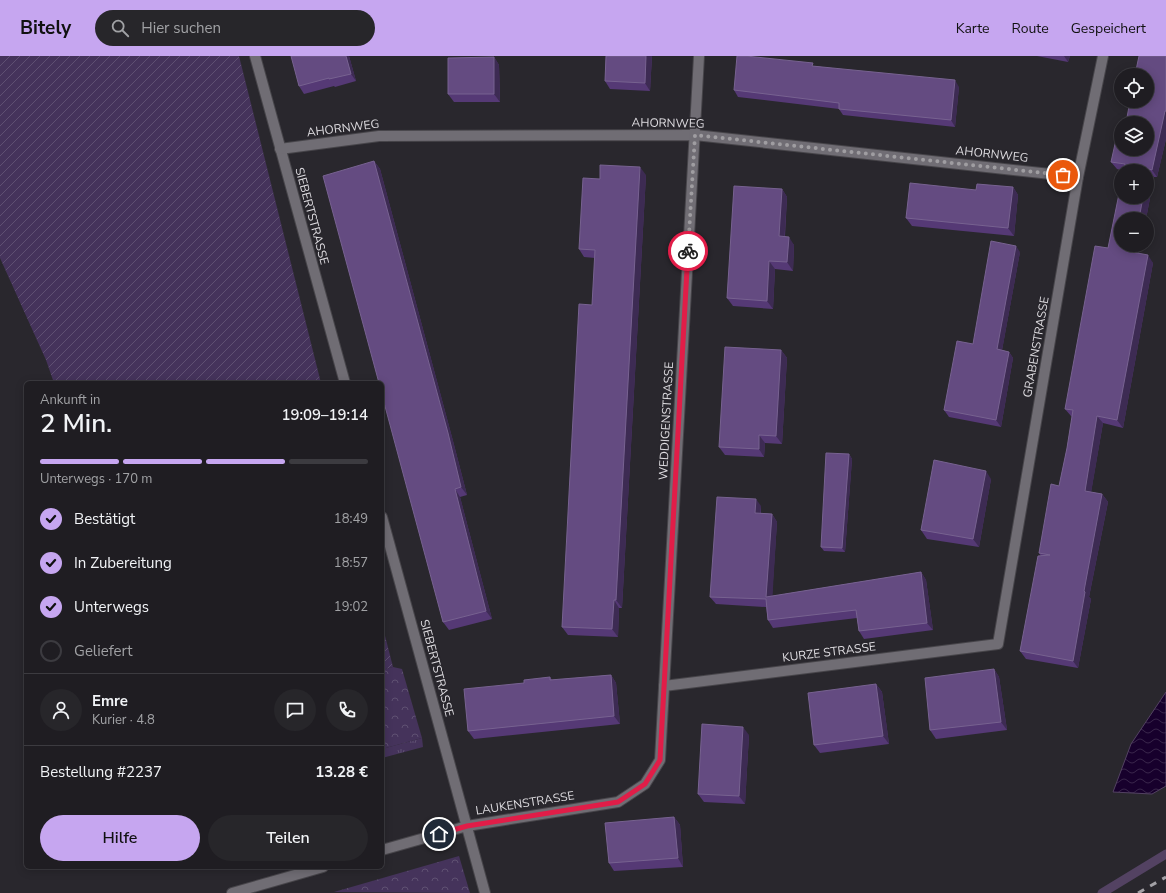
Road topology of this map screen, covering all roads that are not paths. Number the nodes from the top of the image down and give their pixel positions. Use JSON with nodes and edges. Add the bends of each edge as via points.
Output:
{"nodes":[{"id":1,"x":255,"y":56,"type":"edge"},
{"id":2,"x":699,"y":56,"type":"edge"},
{"id":3,"x":1103,"y":56,"type":"edge"},
{"id":4,"x":695,"y":135,"type":"junction"},
{"id":5,"x":280,"y":149,"type":"junction"},
{"id":6,"x":1078,"y":177,"type":"junction"},
{"id":7,"x":344,"y":381,"type":"edge"},
{"id":8,"x":384,"y":524,"type":"edge"},
{"id":9,"x":998,"y":644,"type":"joint"},
{"id":10,"x":664,"y":686,"type":"junction"},
{"id":11,"x":645,"y":784,"type":"joint"},
{"id":12,"x":467,"y":826,"type":"junction"},
{"id":13,"x":384,"y":849,"type":"edge"},
{"id":14,"x":316,"y":869,"type":"edge"},
{"id":15,"x":232,"y":893,"type":"edge"},
{"id":16,"x":485,"y":893,"type":"edge"}],
"edges":[{"from":1,"to":5,"type":"street","name":"SIEBERTSTRASSE"},
{"from":2,"to":4,"type":"street","name":"WEDDIGENSTRASSE"},
{"from":3,"to":6,"type":"street","name":"GRABENSTRASSE"},
{"from":4,"to":5,"type":"street","name":"AHORNWEG","via":[[379,136]]},
{"from":4,"to":6,"type":"street","name":"AHORNWEG"},
{"from":4,"to":10,"type":"street","name":"WEDDIGENSTRASSE"},
{"from":5,"to":7,"type":"street","name":"SIEBERTSTRASSE"},
{"from":6,"to":9,"type":"street","name":"GRABENSTRASSE"},
{"from":8,"to":12,"type":"street","name":"SIEBERTSTRASSE"},
{"from":9,"to":10,"type":"street","name":"KURZE STRASSE"},
{"from":10,"to":11,"type":"street","name":"WEDDIGENSTRASSE","via":[[660,760]]},
{"from":11,"to":12,"type":"street","name":"LAUKENSTRASSE","via":[[618,802]]},
{"from":12,"to":13,"type":"street","name":"LAUKENSTRASSE"},
{"from":12,"to":16,"type":"street","name":"SIEBERTSTRASSE"},
{"from":14,"to":15,"type":"street"}]}
